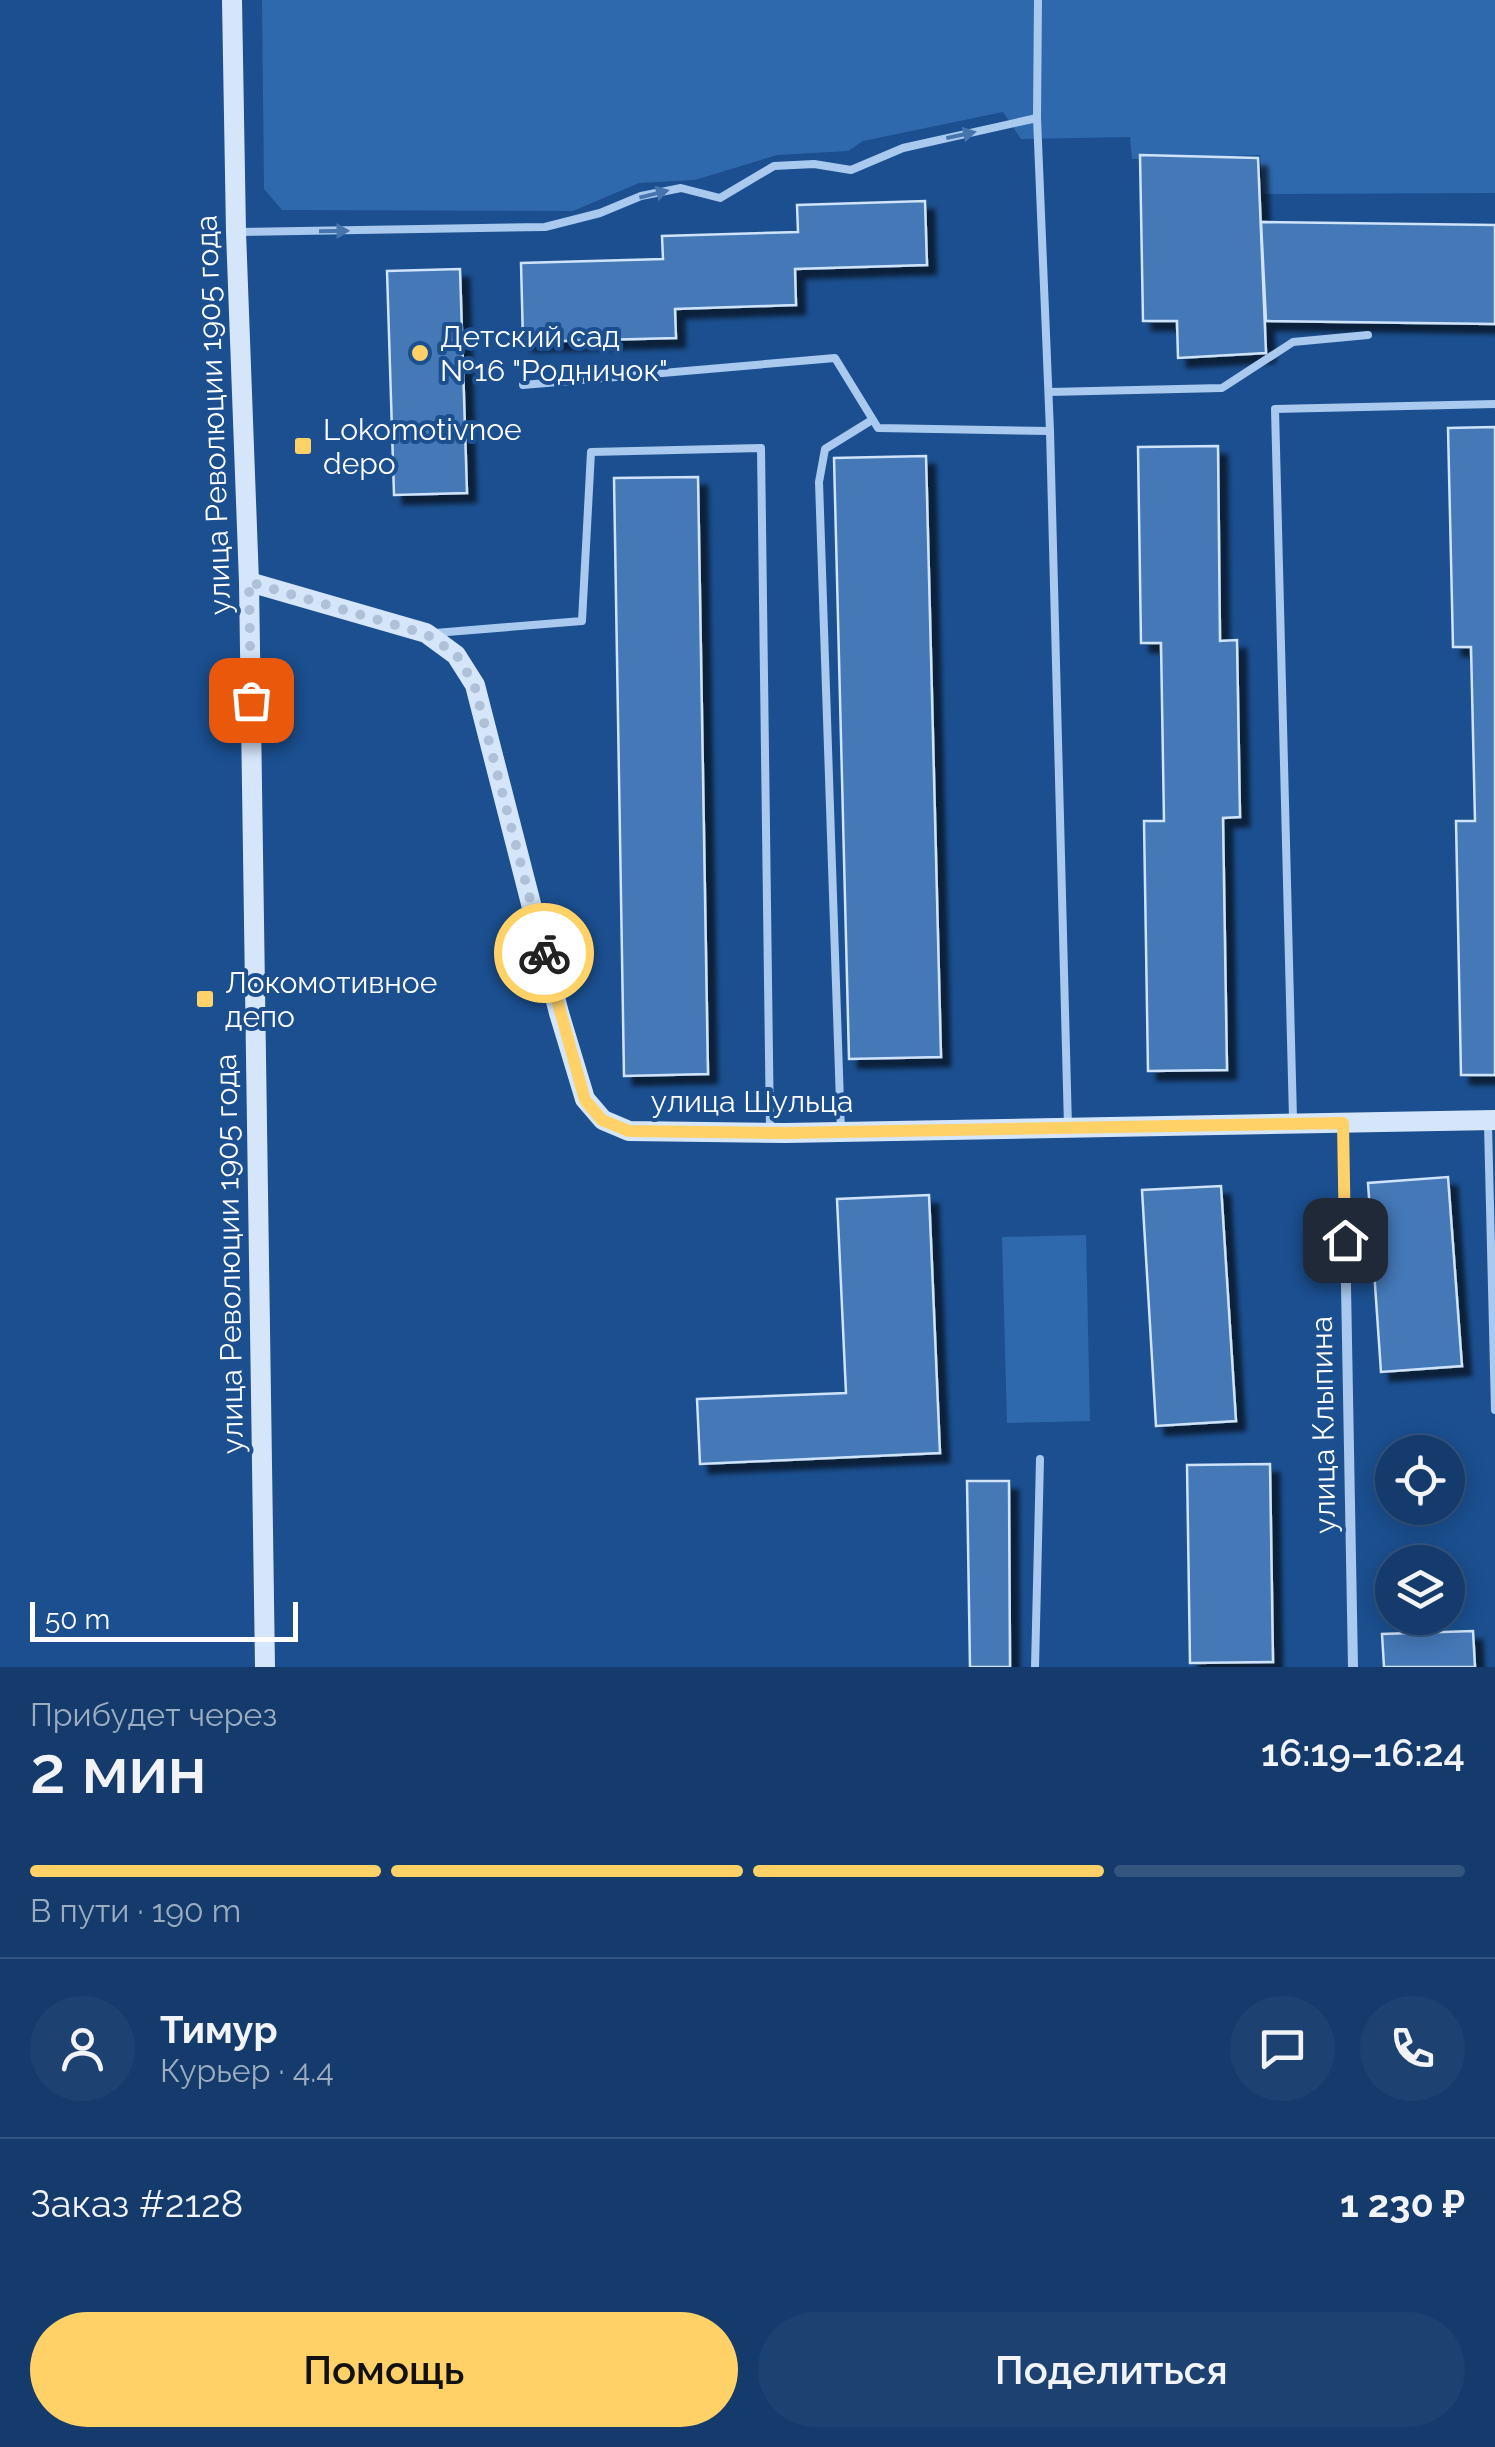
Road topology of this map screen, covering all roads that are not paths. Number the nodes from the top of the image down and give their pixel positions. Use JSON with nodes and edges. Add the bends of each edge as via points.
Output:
{"nodes":[{"id":1,"x":232,"y":0,"type":"edge"},
{"id":2,"x":1038,"y":0,"type":"edge"},
{"id":3,"x":1036,"y":118,"type":"junction"},
{"id":4,"x":236,"y":232,"type":"junction"},
{"id":5,"x":1368,"y":335,"type":"dead end"},
{"id":6,"x":523,"y":384,"type":"dead end"},
{"id":7,"x":1049,"y":392,"type":"junction"},
{"id":8,"x":1495,"y":404,"type":"edge"},
{"id":9,"x":872,"y":420,"type":"junction"},
{"id":10,"x":1050,"y":431,"type":"junction"},
{"id":11,"x":249,"y":582,"type":"junction"},
{"id":12,"x":426,"y":634,"type":"junction"},
{"id":13,"x":1492,"y":1120,"type":"edge"},
{"id":14,"x":1343,"y":1123,"type":"junction"},
{"id":15,"x":1292,"y":1124,"type":"junction"},
{"id":16,"x":1068,"y":1127,"type":"junction"},
{"id":17,"x":770,"y":1132,"type":"junction"},
{"id":18,"x":841,"y":1132,"type":"junction"},
{"id":19,"x":1494,"y":1410,"type":"edge"},
{"id":20,"x":1040,"y":1458,"type":"dead end"},
{"id":21,"x":265,"y":1667,"type":"edge"},
{"id":22,"x":1035,"y":1667,"type":"edge"},
{"id":23,"x":1352,"y":1667,"type":"edge"}],
"edges":[{"from":1,"to":4,"type":"main road","name":"улица Революции 1905 года"},
{"from":2,"to":3,"type":"lane"},
{"from":4,"to":3,"type":"lane","one_way":true,"via":[[545,227],[681,188],[720,198],[774,166],[851,170],[903,148]]},
{"from":3,"to":7,"type":"lane"},
{"from":4,"to":11,"type":"main road","name":"улица Революции 1905 года"},
{"from":5,"to":7,"type":"lane","via":[[1292,342],[1222,388]]},
{"from":6,"to":9,"type":"lane","via":[[834,358]]},
{"from":7,"to":10,"type":"lane"},
{"from":8,"to":15,"type":"lane","via":[[1275,409]]},
{"from":9,"to":10,"type":"lane","via":[[878,428]]},
{"from":9,"to":18,"type":"lane","via":[[825,449],[819,482]]},
{"from":10,"to":16,"type":"lane"},
{"from":11,"to":12,"type":"main road","name":"улица Шульца"},
{"from":11,"to":21,"type":"main road","name":"улица Революции 1905 года"},
{"from":12,"to":17,"type":"main road","name":"улица Шульца","via":[[456,654],[474,684],[585,1100],[602,1120],[629,1131]]},
{"from":12,"to":17,"type":"lane","via":[[582,621],[591,452],[761,448]]},
{"from":13,"to":14,"type":"main road","name":"улица Шульца"},
{"from":13,"to":19,"type":"lane"},
{"from":14,"to":15,"type":"main road","name":"улица Шульца"},
{"from":14,"to":23,"type":"street","name":"улица Клыпина"},
{"from":15,"to":16,"type":"main road","name":"улица Шульца"},
{"from":16,"to":18,"type":"main road","name":"улица Шульца"},
{"from":17,"to":18,"type":"main road","name":"улица Шульца"},
{"from":20,"to":22,"type":"lane"}]}
